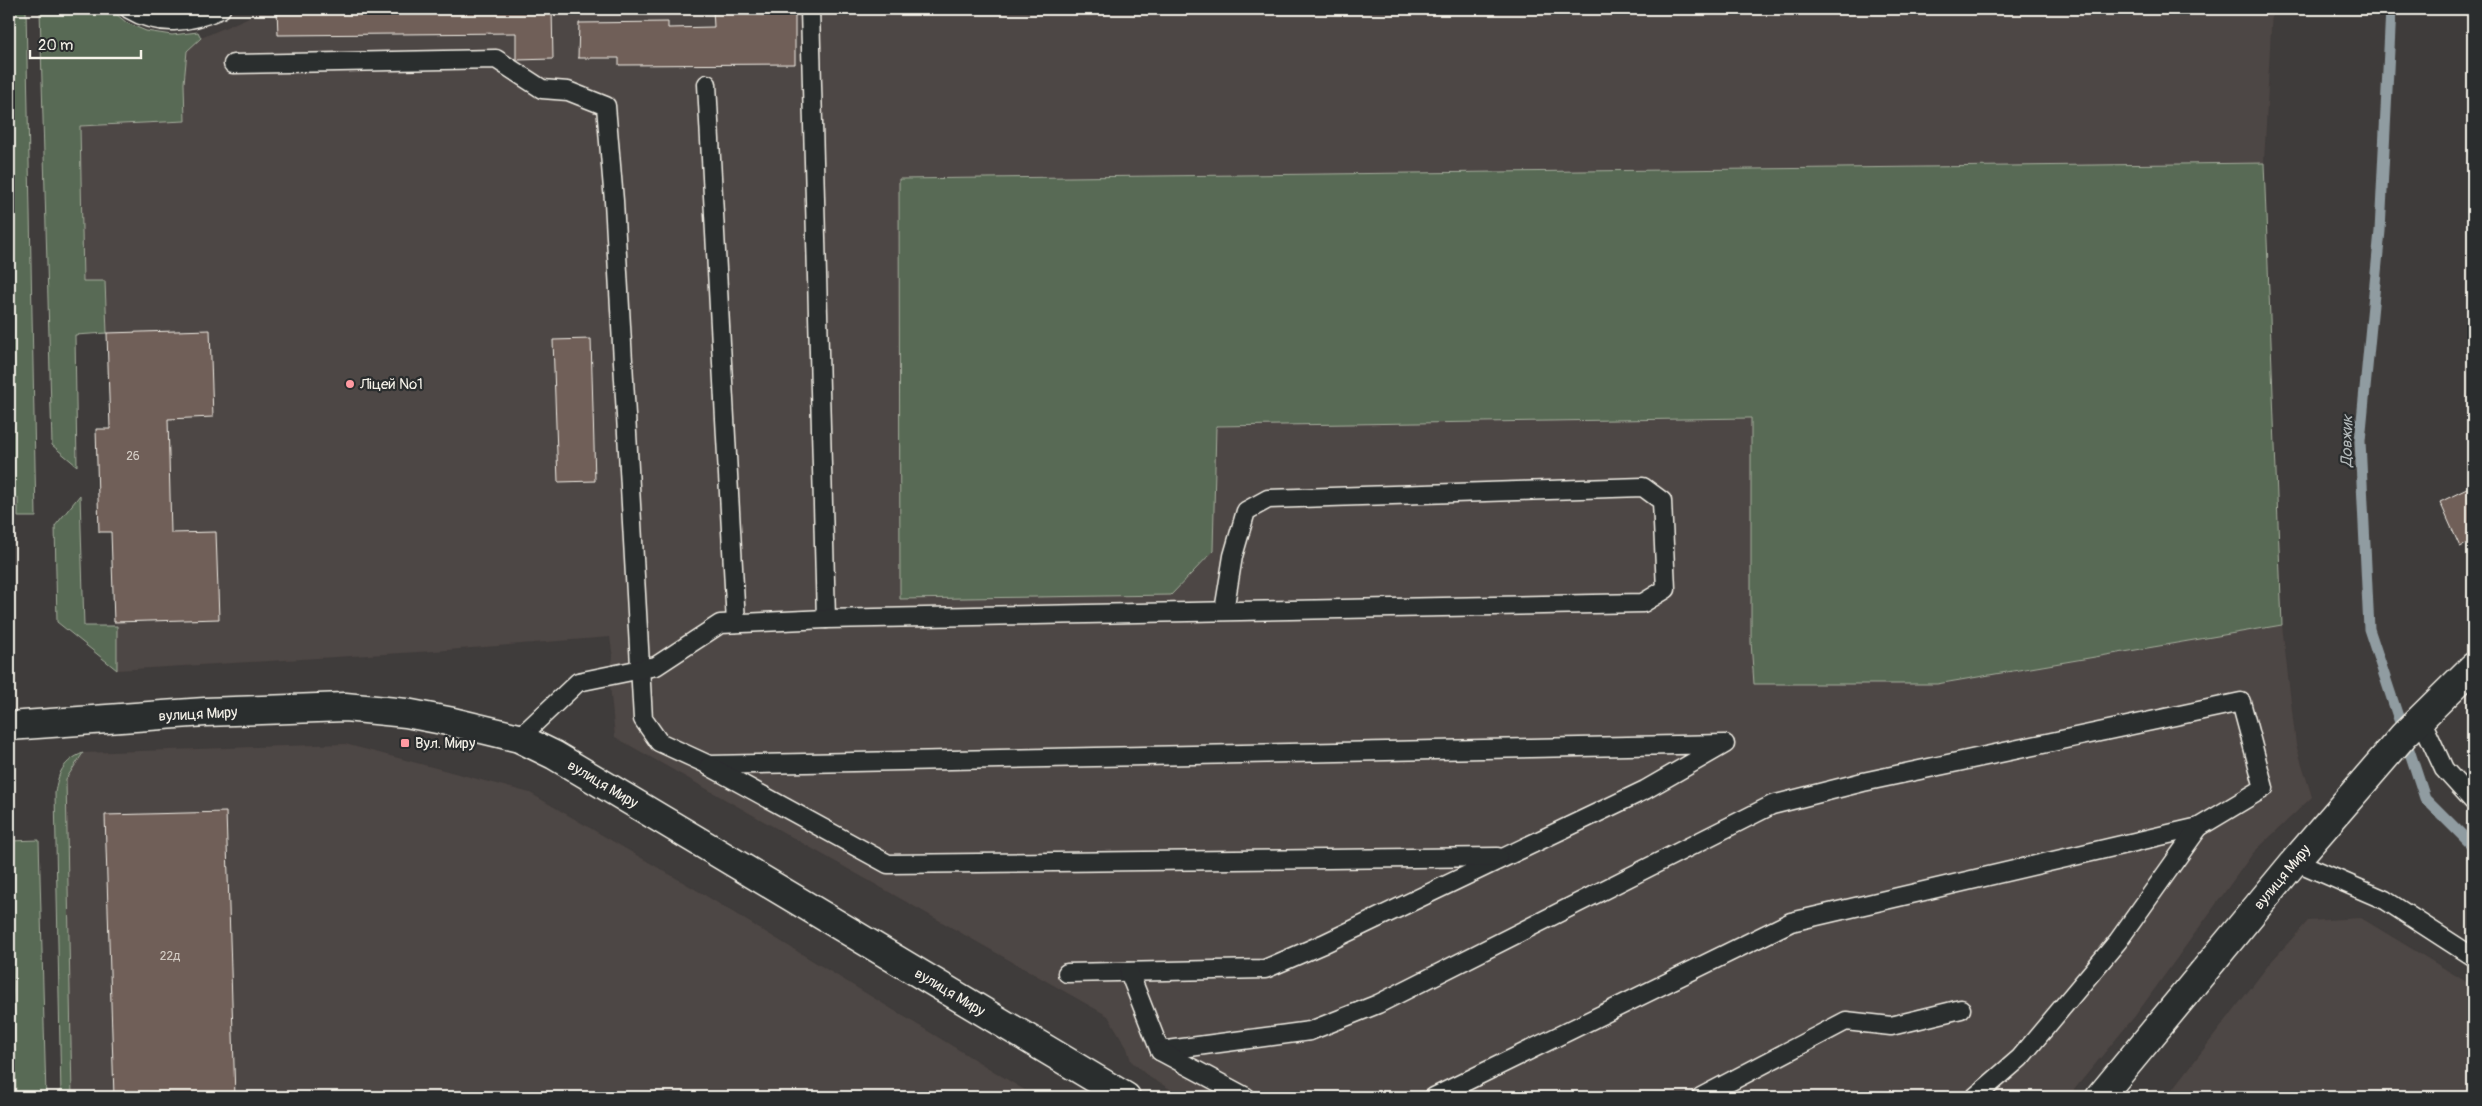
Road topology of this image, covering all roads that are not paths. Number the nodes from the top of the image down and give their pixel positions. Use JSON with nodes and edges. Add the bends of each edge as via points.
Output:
{"nodes":[{"id":1,"x":129,"y":9,"type":"edge"},
{"id":2,"x":221,"y":9,"type":"edge"},
{"id":3,"x":810,"y":9,"type":"edge"},
{"id":4,"x":233,"y":64,"type":"dead end"},
{"id":5,"x":707,"y":84,"type":"dead end"},
{"id":6,"x":1224,"y":611,"type":"junction"},
{"id":7,"x":826,"y":619,"type":"junction"},
{"id":8,"x":736,"y":623,"type":"junction"},
{"id":9,"x":2473,"y":667,"type":"edge"},
{"id":10,"x":639,"y":670,"type":"junction"},
{"id":11,"x":2421,"y":719,"type":"junction"},
{"id":12,"x":9,"y":726,"type":"edge"},
{"id":13,"x":519,"y":738,"type":"junction"},
{"id":14,"x":709,"y":766,"type":"junction"},
{"id":15,"x":2473,"y":801,"type":"edge"},
{"id":16,"x":2199,"y":827,"type":"junction"},
{"id":17,"x":1502,"y":857,"type":"junction"},
{"id":18,"x":2295,"y":861,"type":"junction"},
{"id":19,"x":2473,"y":957,"type":"edge"},
{"id":20,"x":1129,"y":972,"type":"junction"},
{"id":21,"x":1067,"y":973,"type":"dead end"},
{"id":22,"x":1961,"y":1009,"type":"dead end"},
{"id":23,"x":1160,"y":1051,"type":"junction"},
{"id":24,"x":1126,"y":1097,"type":"edge"},
{"id":25,"x":1246,"y":1097,"type":"edge"},
{"id":26,"x":1434,"y":1097,"type":"edge"},
{"id":27,"x":1701,"y":1097,"type":"edge"},
{"id":28,"x":1975,"y":1097,"type":"edge"},
{"id":29,"x":2100,"y":1097,"type":"edge"}],
"edges":[{"from":1,"to":2,"type":"lane","via":[[144,18],[164,22],[190,20]]},
{"from":3,"to":7,"type":"lane"},
{"from":4,"to":10,"type":"lane","via":[[496,59],[542,89],[568,91],[606,106]]},
{"from":5,"to":8,"type":"lane"},
{"from":6,"to":6,"type":"lane","via":[[1643,604],[1666,589],[1662,501],[1643,487],[1268,499],[1246,511],[1233,556]]},
{"from":6,"to":7,"type":"lane"},
{"from":7,"to":8,"type":"lane"},
{"from":8,"to":10,"type":"lane","via":[[720,624],[656,666]]},
{"from":9,"to":11,"type":"street","name":"вулиця Миру"},
{"from":10,"to":13,"type":"lane","via":[[578,682]]},
{"from":10,"to":14,"type":"lane","via":[[643,719],[658,742]]},
{"from":11,"to":15,"type":"lane","via":[[2444,769]]},
{"from":11,"to":18,"type":"street","name":"вулиця Миру"},
{"from":12,"to":13,"type":"street","name":"вулиця Миру","via":[[205,712],[345,707],[406,713]]},
{"from":13,"to":24,"type":"street","name":"вулиця Миру","via":[[554,755]]},
{"from":14,"to":17,"type":"lane","via":[[888,864]]},
{"from":14,"to":17,"type":"lane","via":[[1724,744],[1644,790]]},
{"from":16,"to":23,"type":"lane","via":[[2264,788],[2241,702],[1863,782],[1772,805],[1378,1004],[1310,1031]]},
{"from":16,"to":26,"type":"lane","via":[[1791,922]]},
{"from":16,"to":28,"type":"lane","via":[[2118,941],[2020,1058]]},
{"from":17,"to":20,"type":"lane","via":[[1265,969]]},
{"from":18,"to":19,"type":"lane","via":[[2384,900]]},
{"from":18,"to":29,"type":"street","name":"вулиця Миру"},
{"from":20,"to":21,"type":"lane"},
{"from":20,"to":23,"type":"lane"},
{"from":22,"to":27,"type":"lane","via":[[1891,1026],[1846,1021]]},
{"from":23,"to":25,"type":"lane"}]}
